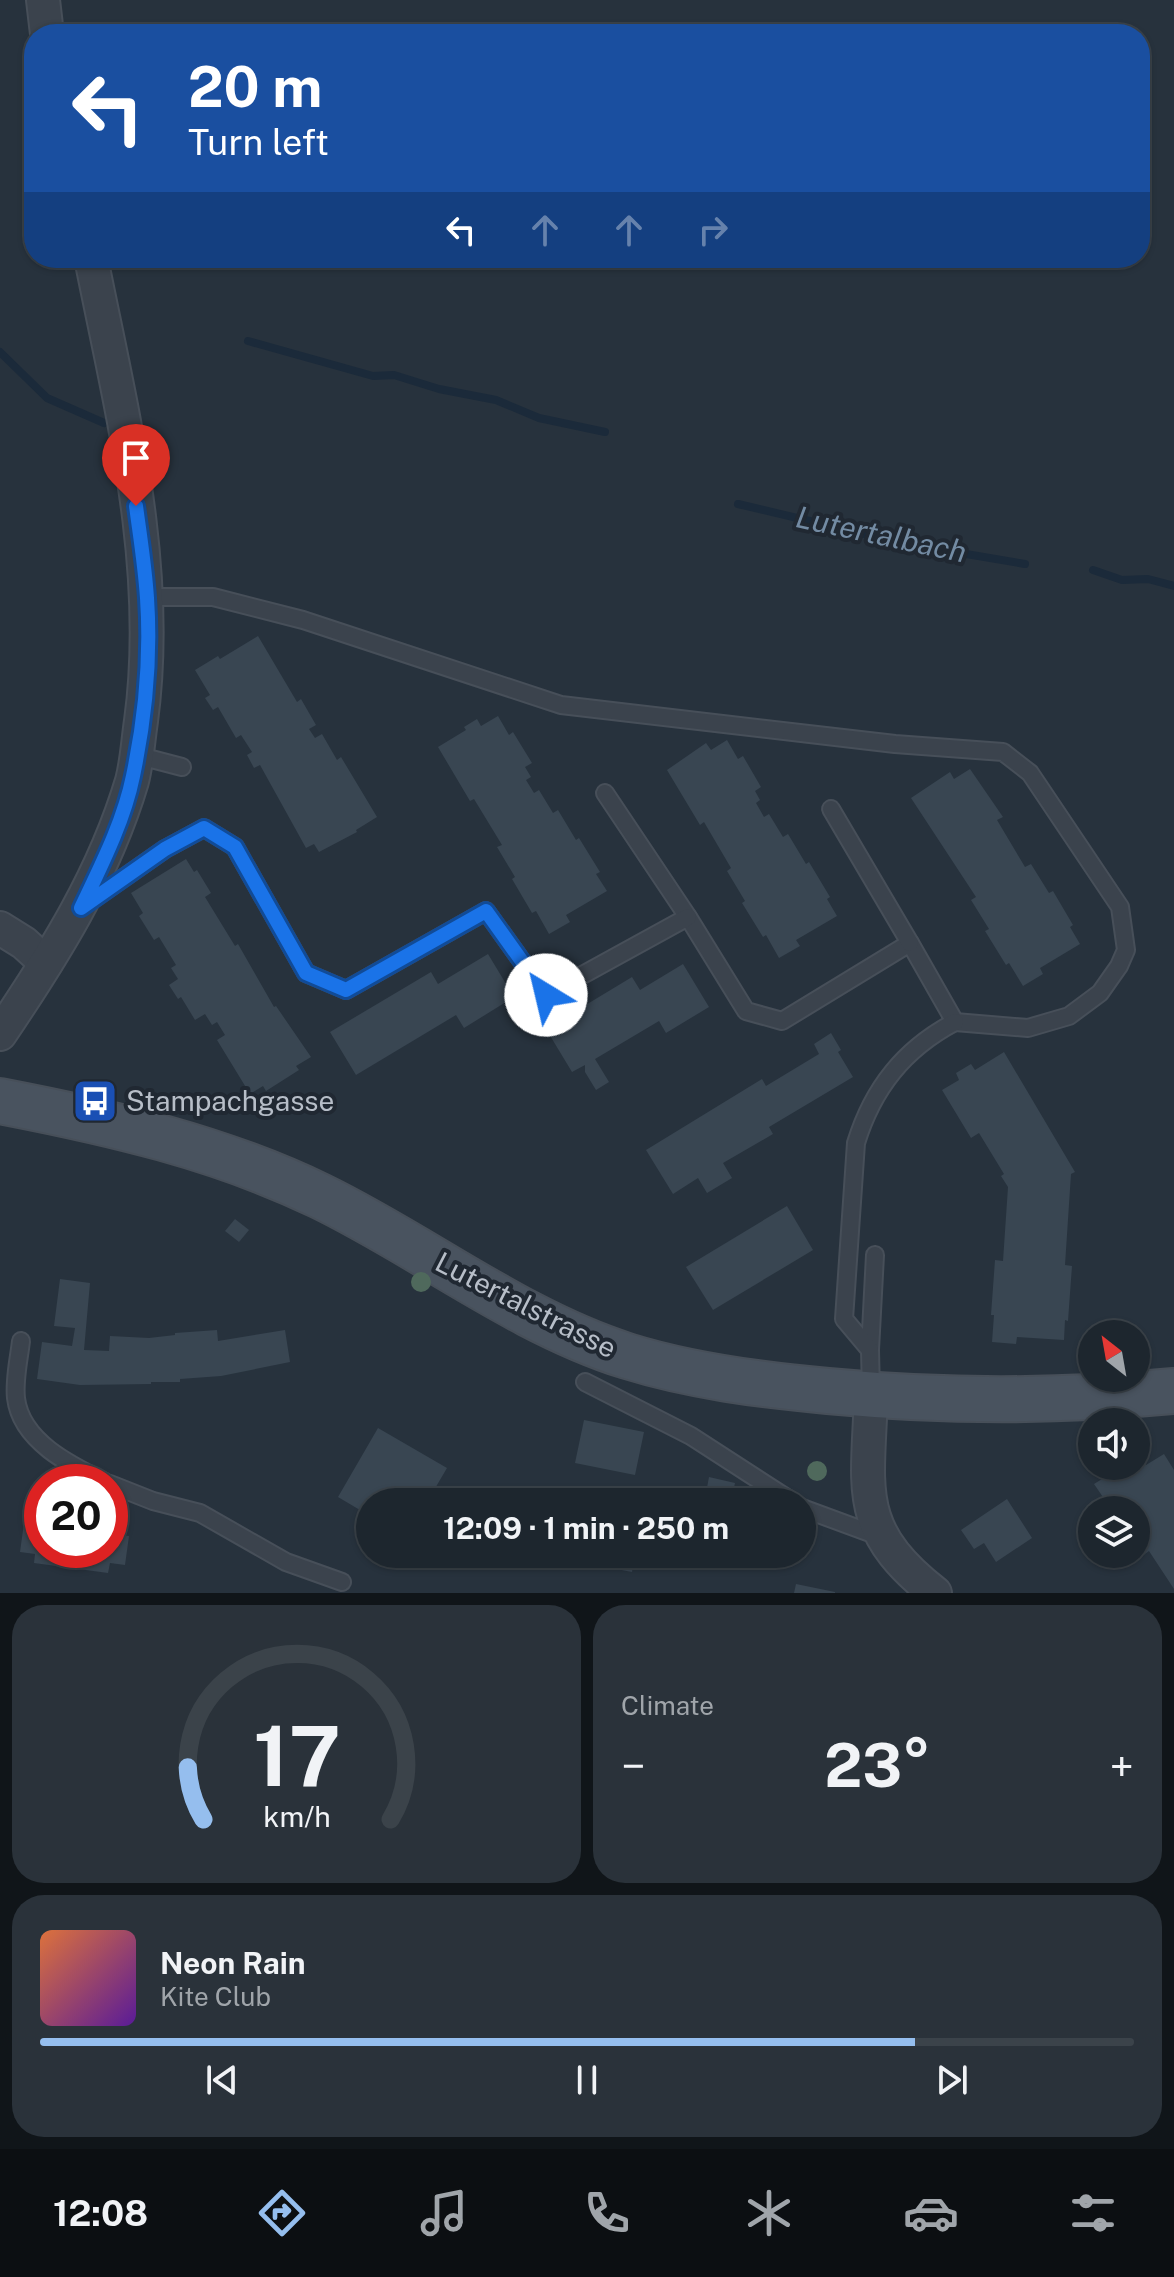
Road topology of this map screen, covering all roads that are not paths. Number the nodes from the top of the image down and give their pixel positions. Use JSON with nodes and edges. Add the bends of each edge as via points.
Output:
{"nodes":[{"id":1,"x":43,"y":0,"type":"edge"},
{"id":2,"x":46,"y":24,"type":"edge"},
{"id":3,"x":93,"y":268,"type":"edge"},
{"id":4,"x":147,"y":597,"type":"junction"},
{"id":5,"x":136,"y":755,"type":"junction"},
{"id":6,"x":182,"y":767,"type":"dead end"},
{"id":7,"x":605,"y":793,"type":"dead end"},
{"id":8,"x":831,"y":809,"type":"dead end"},
{"id":9,"x":81,"y":908,"type":"junction"},
{"id":10,"x":688,"y":917,"type":"junction"},
{"id":11,"x":0,"y":928,"type":"edge"},
{"id":12,"x":910,"y":943,"type":"junction"},
{"id":13,"x":46,"y":963,"type":"junction"},
{"id":14,"x":955,"y":1022,"type":"junction"},
{"id":15,"x":0,"y":1034,"type":"edge"},
{"id":16,"x":0,"y":1101,"type":"edge"},
{"id":17,"x":875,"y":1255,"type":"dead end"},
{"id":18,"x":21,"y":1341,"type":"dead end"},
{"id":19,"x":870,"y":1350,"type":"junction"},
{"id":20,"x":585,"y":1382,"type":"dead end"},
{"id":21,"x":1174,"y":1391,"type":"edge"},
{"id":22,"x":871,"y":1395,"type":"junction"},
{"id":23,"x":74,"y":1464,"type":"edge"},
{"id":24,"x":771,"y":1488,"type":"edge"},
{"id":25,"x":128,"y":1491,"type":"edge"},
{"id":26,"x":816,"y":1513,"type":"edge"},
{"id":27,"x":881,"y":1537,"type":"junction"},
{"id":28,"x":342,"y":1582,"type":"dead end"},
{"id":29,"x":935,"y":1593,"type":"edge"}],
"edges":[{"from":1,"to":2,"type":"street"},
{"from":3,"to":4,"type":"street","via":[[128,445]]},
{"from":4,"to":5,"type":"street"},
{"from":4,"to":14,"type":"lane","via":[[213,597],[288,616],[561,705],[1003,752],[1030,773],[1120,907],[1126,950],[1100,993],[1069,1016],[1028,1028]]},
{"from":5,"to":6,"type":"lane"},
{"from":5,"to":9,"type":"street","via":[[120,815]]},
{"from":7,"to":10,"type":"lane"},
{"from":8,"to":12,"type":"lane"},
{"from":9,"to":10,"type":"lane","via":[[204,828],[235,847],[306,973],[346,990],[486,911],[546,995]]},
{"from":9,"to":13,"type":"street"},
{"from":10,"to":12,"type":"lane","via":[[746,1011],[782,1021]]},
{"from":11,"to":13,"type":"street"},
{"from":12,"to":14,"type":"lane"},
{"from":13,"to":15,"type":"street"},
{"from":14,"to":19,"type":"lane","via":[[919,1043],[889,1073],[856,1143],[844,1319]]},
{"from":16,"to":22,"type":"street","name":"Lutertalstrasse","via":[[186,1144],[276,1176],[561,1329],[627,1356],[751,1382]]},
{"from":17,"to":19,"type":"lane"},
{"from":18,"to":23,"type":"lane","via":[[16,1389],[22,1419],[53,1452]]},
{"from":19,"to":22,"type":"lane"},
{"from":20,"to":24,"type":"lane","via":[[691,1436]]},
{"from":21,"to":22,"type":"street","name":"Lutertalstrasse","via":[[1065,1400]]},
{"from":22,"to":27,"type":"street","via":[[869,1495]]},
{"from":25,"to":28,"type":"lane","via":[[200,1513],[286,1562]]},
{"from":26,"to":27,"type":"lane"},
{"from":27,"to":29,"type":"street","via":[[898,1561]]}]}
